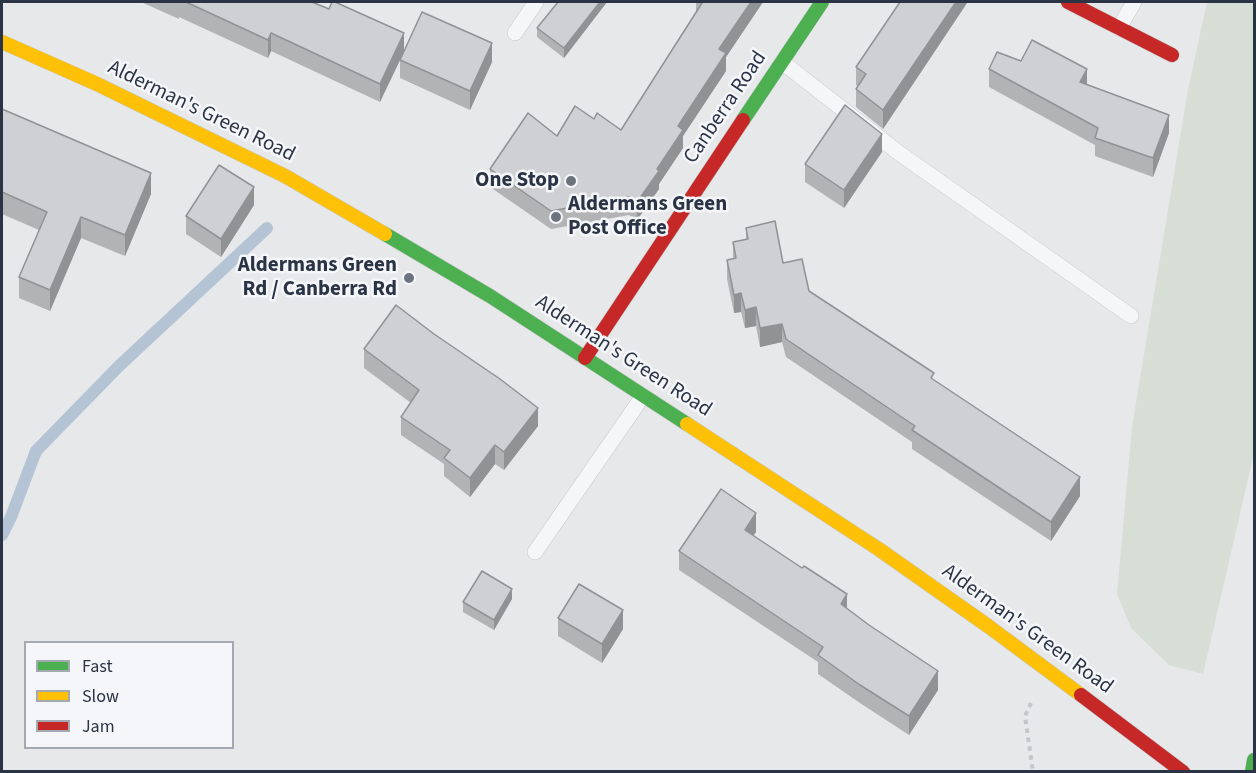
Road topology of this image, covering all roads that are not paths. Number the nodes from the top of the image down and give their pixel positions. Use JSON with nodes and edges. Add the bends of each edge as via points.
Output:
{"nodes":[{"id":1,"x":536,"y":2,"type":"edge"},
{"id":2,"x":822,"y":2,"type":"edge"},
{"id":3,"x":1068,"y":2,"type":"edge"},
{"id":4,"x":1134,"y":2,"type":"edge"},
{"id":5,"x":1119,"y":28,"type":"junction"},
{"id":6,"x":515,"y":33,"type":"dead end"},
{"id":7,"x":2,"y":42,"type":"edge"},
{"id":8,"x":1172,"y":55,"type":"dead end"},
{"id":9,"x":783,"y":62,"type":"junction"},
{"id":10,"x":1131,"y":316,"type":"dead end"},
{"id":11,"x":585,"y":358,"type":"junction"},
{"id":12,"x":643,"y":396,"type":"junction"},
{"id":13,"x":535,"y":552,"type":"dead end"},
{"id":14,"x":1254,"y":760,"type":"edge"},
{"id":15,"x":1183,"y":771,"type":"edge"},
{"id":16,"x":1251,"y":771,"type":"edge"}],
"edges":[{"from":1,"to":6,"type":"lane"},
{"from":2,"to":9,"type":"main road","name":"Canberra Road"},
{"from":3,"to":5,"type":"main road"},
{"from":4,"to":5,"type":"lane"},
{"from":5,"to":8,"type":"main road"},
{"from":7,"to":11,"type":"main road","name":"Alderman's Green Road","via":[[98,84],[285,176],[490,296]]},
{"from":9,"to":10,"type":"lane","via":[[899,153]]},
{"from":9,"to":11,"type":"main road","name":"Canberra Road"},
{"from":11,"to":12,"type":"main road","name":"Alderman's Green Road"},
{"from":12,"to":13,"type":"lane"},
{"from":12,"to":15,"type":"main road","name":"Alderman's Green Road","via":[[880,550]]},
{"from":14,"to":16,"type":"main road"}]}
